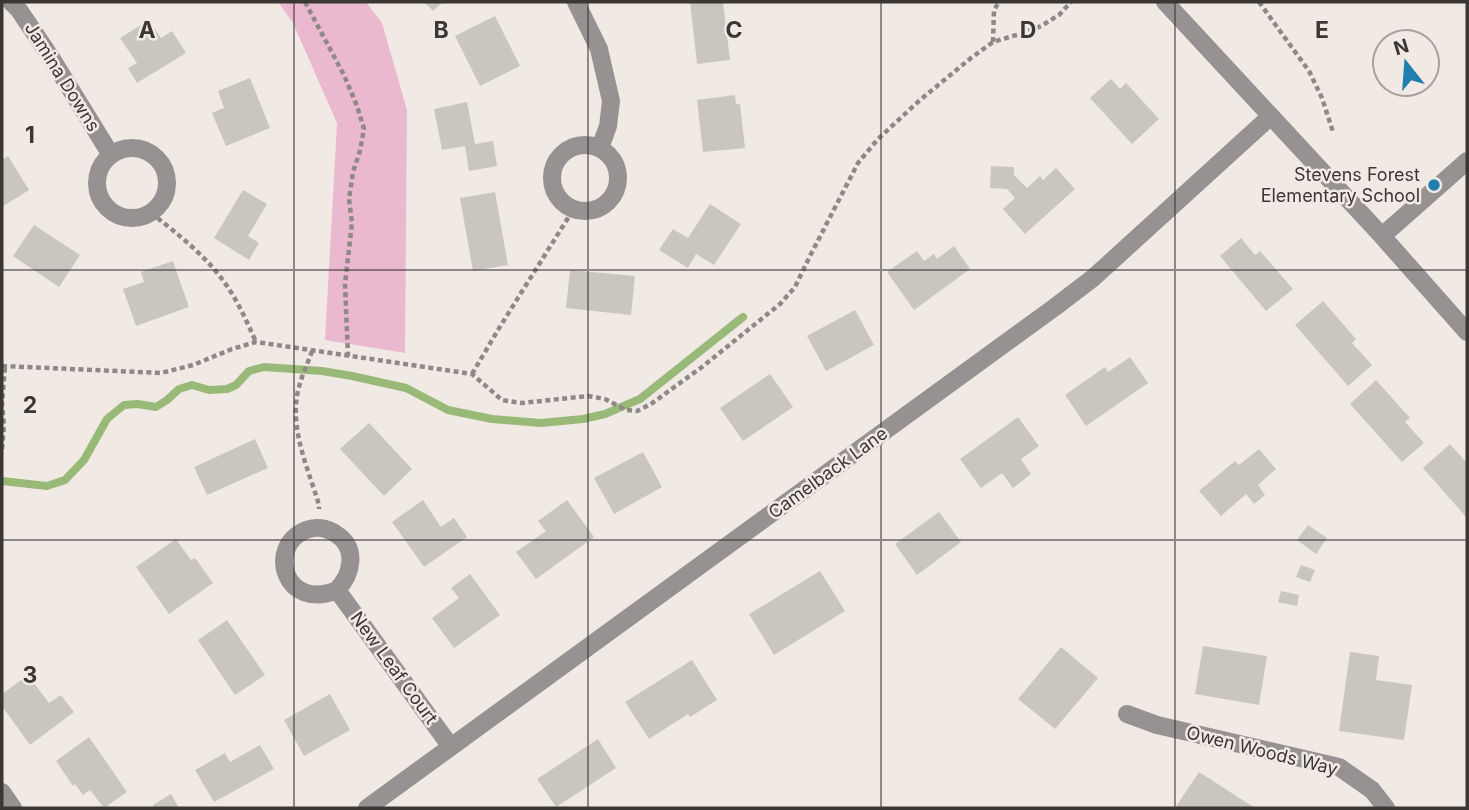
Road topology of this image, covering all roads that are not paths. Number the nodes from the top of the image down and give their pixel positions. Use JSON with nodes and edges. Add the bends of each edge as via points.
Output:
{"nodes":[{"id":1,"x":10,"y":2,"type":"edge"},
{"id":2,"x":576,"y":2,"type":"edge"},
{"id":3,"x":1165,"y":2,"type":"edge"},
{"id":4,"x":1271,"y":116,"type":"junction"},
{"id":5,"x":600,"y":148,"type":"junction"},
{"id":6,"x":111,"y":155,"type":"junction"},
{"id":7,"x":1467,"y":161,"type":"edge"},
{"id":8,"x":1382,"y":236,"type":"junction"},
{"id":9,"x":1467,"y":332,"type":"edge"},
{"id":10,"x":337,"y":590,"type":"junction"},
{"id":11,"x":1127,"y":714,"type":"dead end"},
{"id":12,"x":451,"y":747,"type":"junction"},
{"id":13,"x":2,"y":792,"type":"edge"},
{"id":14,"x":13,"y":808,"type":"edge"},
{"id":15,"x":368,"y":808,"type":"edge"},
{"id":16,"x":1386,"y":808,"type":"edge"}],
"edges":[{"from":1,"to":6,"type":"street","name":"Jamina Downs","via":[[50,56]]},
{"from":2,"to":5,"type":"street","via":[[600,49],[611,101]]},
{"from":3,"to":4,"type":"street"},
{"from":4,"to":8,"type":"street"},
{"from":4,"to":12,"type":"street","name":"Camelback Lane","via":[[1074,292]]},
{"from":5,"to":5,"type":"street","via":[[617,166],[616,192],[591,212],[573,210],[555,192],[555,163],[576,146]]},
{"from":6,"to":6,"type":"street","via":[[136,148],[154,156],[163,167],[166,192],[151,213],[140,218],[119,216],[100,198],[99,169]]},
{"from":7,"to":8,"type":"street"},
{"from":8,"to":9,"type":"street"},
{"from":10,"to":10,"type":"street","via":[[351,568],[347,544],[329,530],[300,533],[284,558],[289,580],[309,594]]},
{"from":10,"to":12,"type":"street","name":"New Leaf Court"},
{"from":11,"to":16,"type":"street","name":"Owen Woods Way","via":[[1339,767],[1372,790]]},
{"from":12,"to":15,"type":"street","name":"Camelback Lane"},
{"from":13,"to":14,"type":"street"}]}
